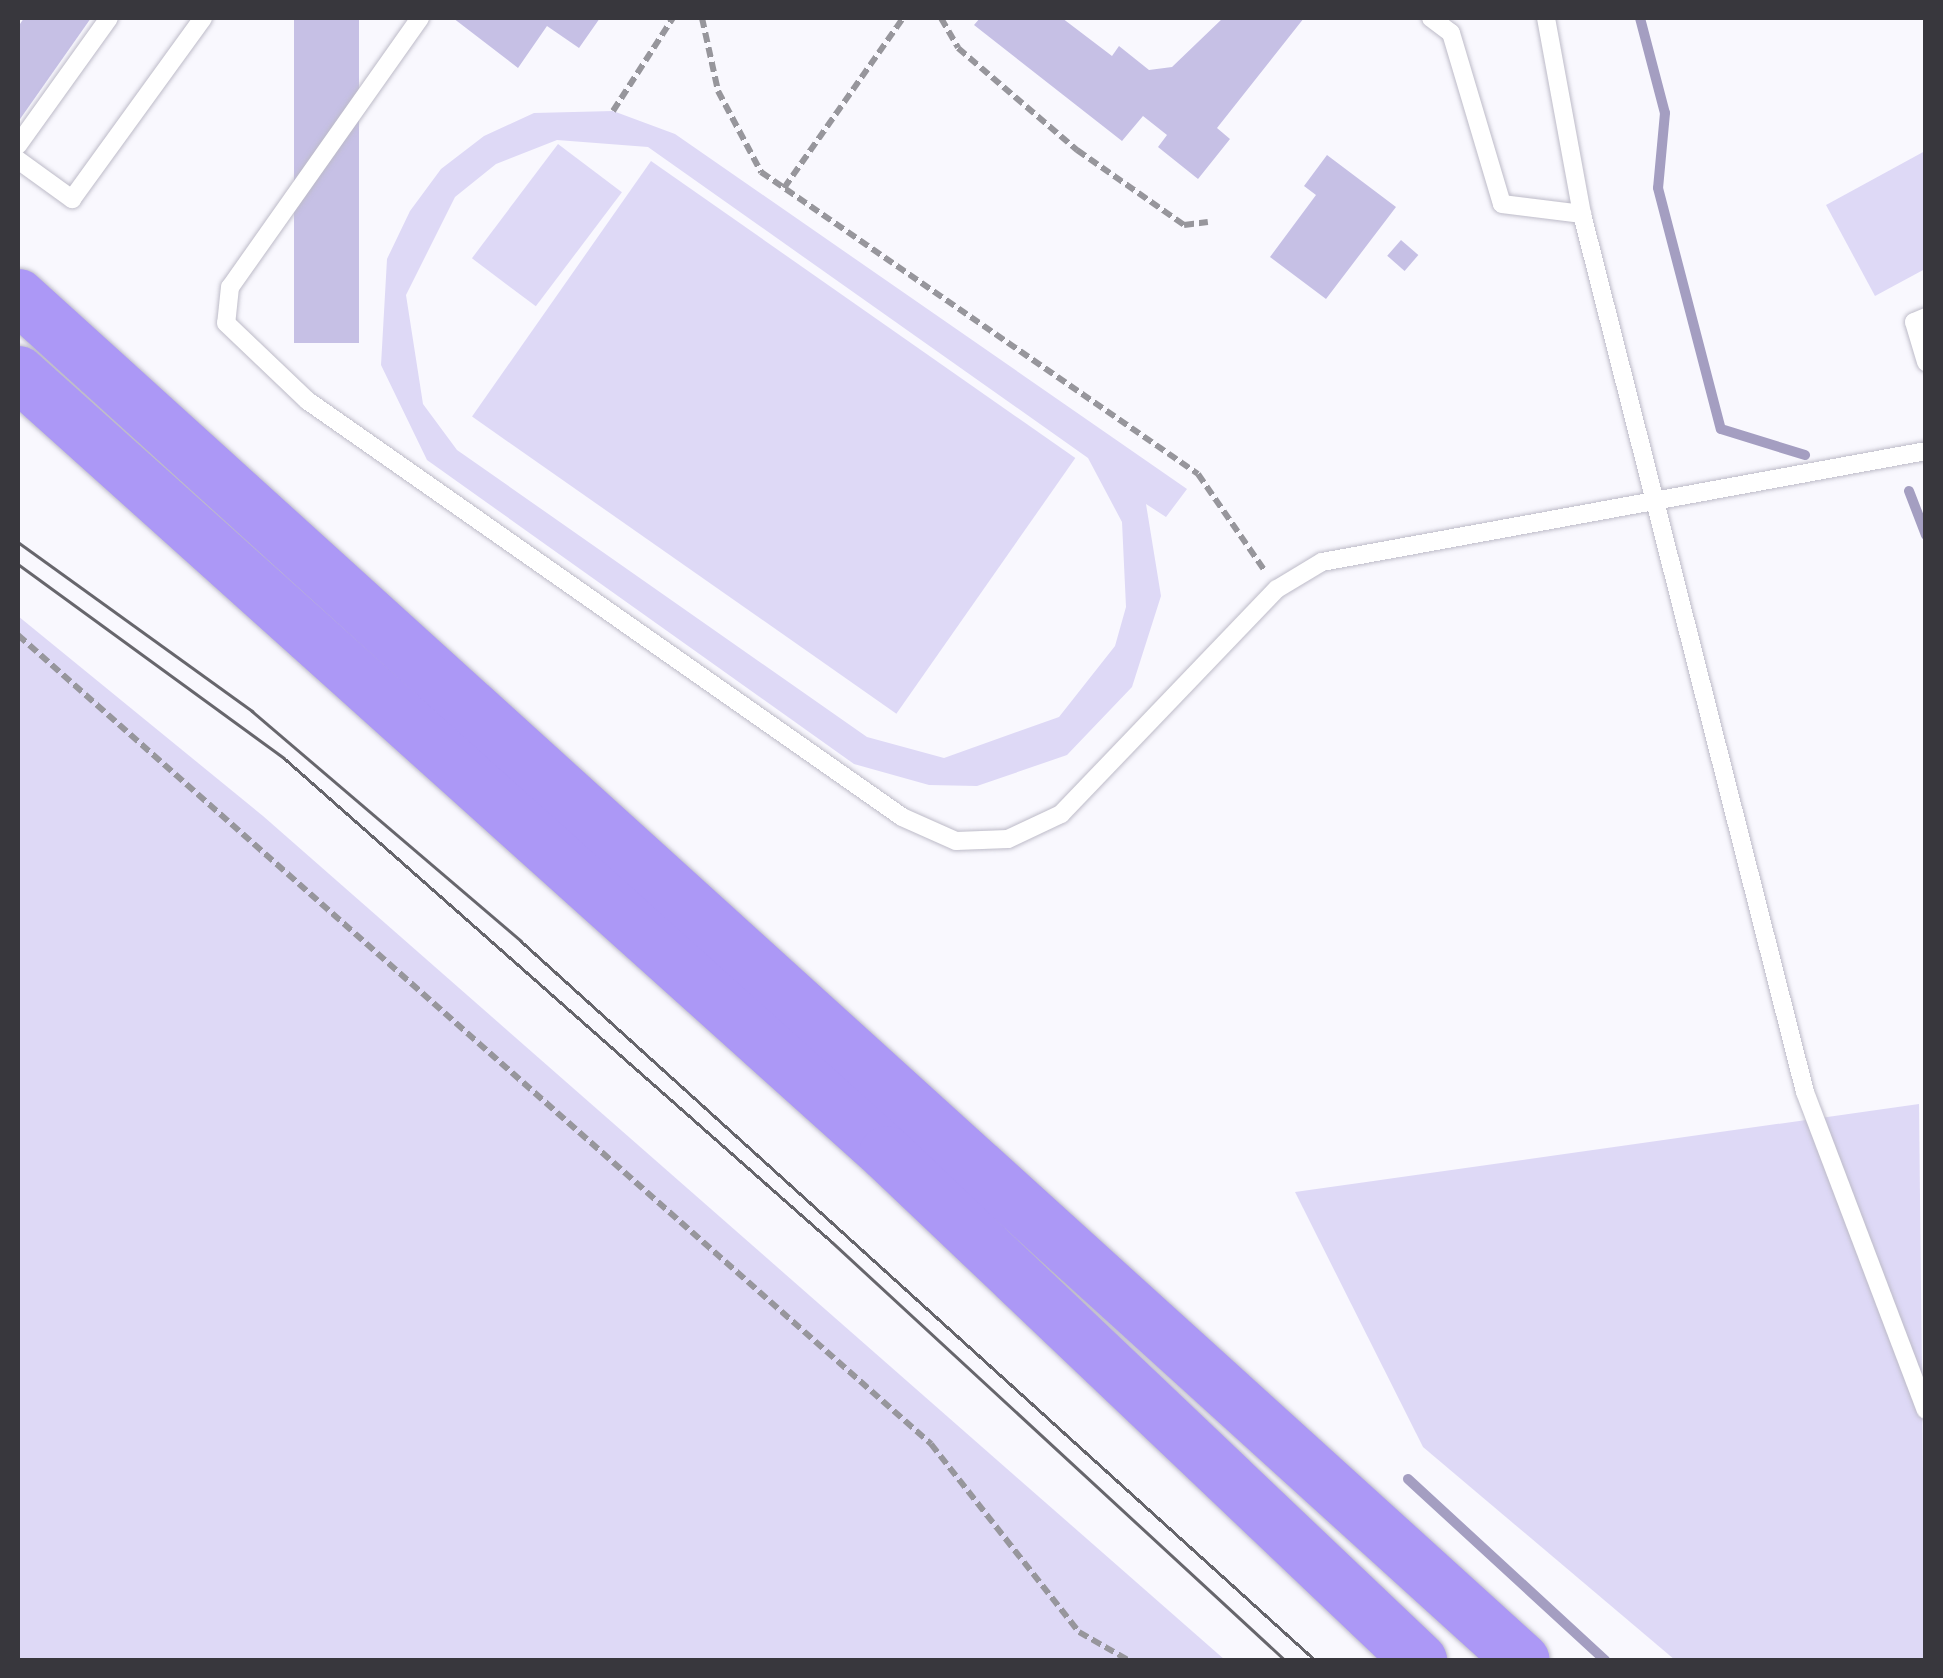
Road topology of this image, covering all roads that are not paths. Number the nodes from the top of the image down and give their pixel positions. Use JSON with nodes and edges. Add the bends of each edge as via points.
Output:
{"nodes":[{"id":1,"x":109,"y":18,"type":"edge"},
{"id":2,"x":203,"y":18,"type":"edge"},
{"id":3,"x":420,"y":18,"type":"edge"},
{"id":4,"x":1431,"y":18,"type":"edge"},
{"id":5,"x":1464,"y":18,"type":"edge"},
{"id":6,"x":1546,"y":18,"type":"edge"},
{"id":7,"x":1451,"y":33,"type":"junction"},
{"id":8,"x":18,"y":145,"type":"edge"},
{"id":9,"x":18,"y":160,"type":"edge"},
{"id":10,"x":1582,"y":214,"type":"junction"},
{"id":11,"x":18,"y":296,"type":"edge"},
{"id":12,"x":1926,"y":318,"type":"edge"},
{"id":13,"x":1926,"y":362,"type":"edge"},
{"id":14,"x":18,"y":373,"type":"edge"},
{"id":15,"x":1926,"y":452,"type":"edge"},
{"id":16,"x":1652,"y":496,"type":"junction"},
{"id":17,"x":1926,"y":1410,"type":"edge"},
{"id":18,"x":1352,"y":1498,"type":"junction"},
{"id":19,"x":1419,"y":1660,"type":"edge"},
{"id":20,"x":1522,"y":1660,"type":"edge"},
{"id":21,"x":1554,"y":1660,"type":"edge"}],
"edges":[{"from":1,"to":8,"type":"lane"},
{"from":2,"to":9,"type":"lane","via":[[72,199]]},
{"from":3,"to":16,"type":"lane","via":[[230,287],[226,322],[308,401],[902,818],[956,840],[1008,838],[1061,814],[1277,589],[1322,562]]},
{"from":4,"to":7,"type":"lane"},
{"from":5,"to":7,"type":"lane"},
{"from":6,"to":10,"type":"lane"},
{"from":7,"to":10,"type":"lane","via":[[1502,204]]},
{"from":10,"to":16,"type":"lane"},
{"from":11,"to":18,"type":"highway"},
{"from":12,"to":13,"type":"lane","via":[[1914,322]]},
{"from":14,"to":19,"type":"highway","via":[[886,1153]]},
{"from":15,"to":16,"type":"lane","via":[[1724,495]]},
{"from":16,"to":17,"type":"lane","via":[[1805,1092]]},
{"from":18,"to":20,"type":"highway"},
{"from":18,"to":21,"type":"highway"}]}
